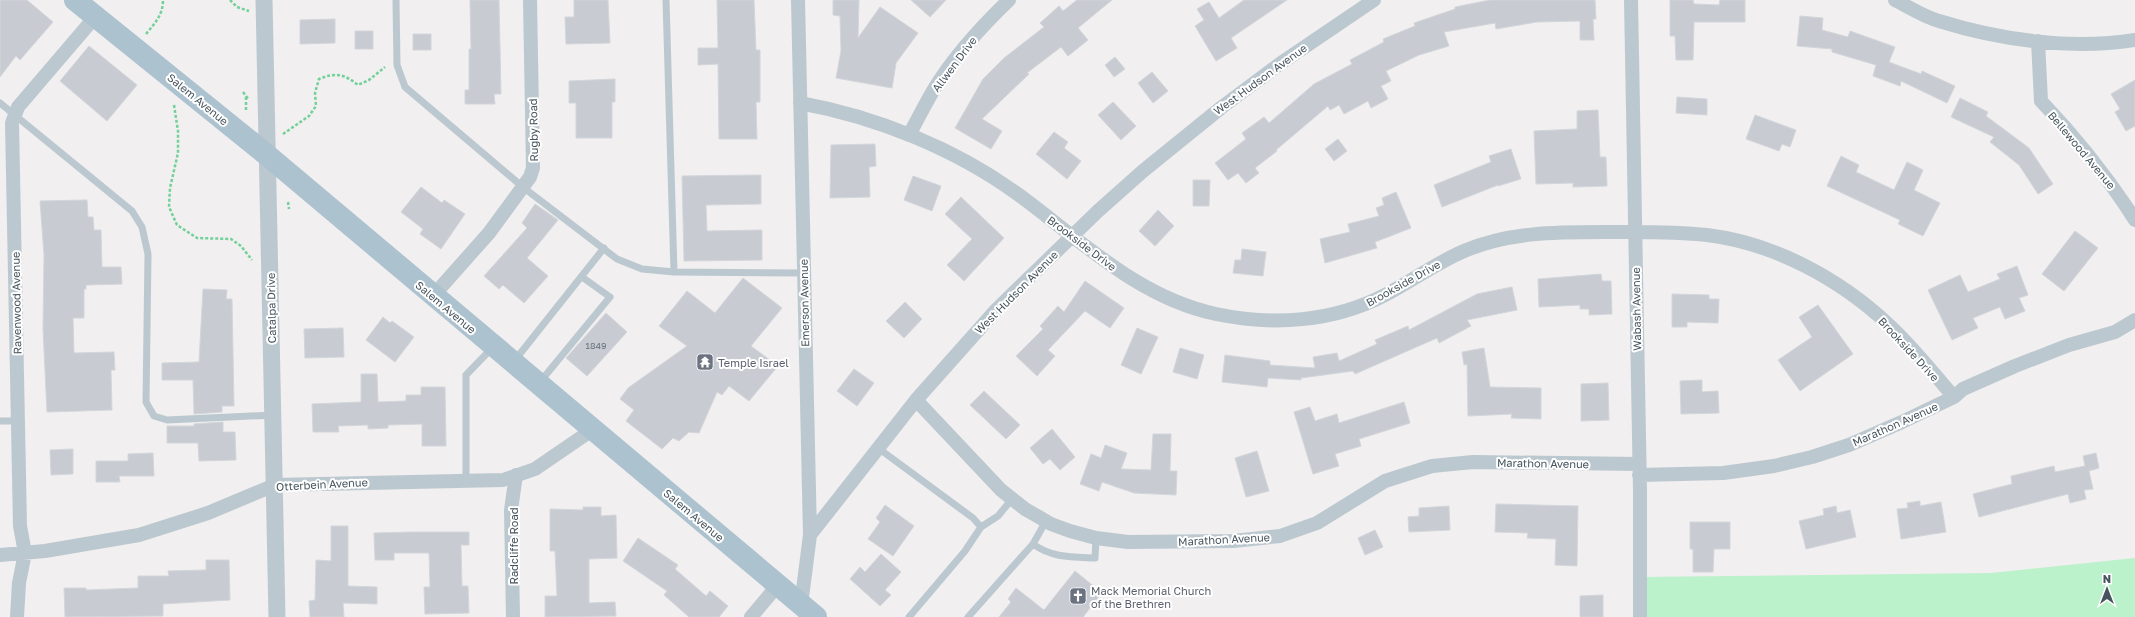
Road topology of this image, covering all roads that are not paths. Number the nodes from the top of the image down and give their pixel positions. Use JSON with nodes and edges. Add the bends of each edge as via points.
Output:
{"nodes":[{"id":1,"x":75,"y":0,"type":"edge"},
{"id":2,"x":264,"y":0,"type":"edge"},
{"id":3,"x":396,"y":0,"type":"edge"},
{"id":4,"x":530,"y":0,"type":"edge"},
{"id":5,"x":666,"y":0,"type":"edge"},
{"id":6,"x":798,"y":0,"type":"edge"},
{"id":7,"x":1010,"y":0,"type":"edge"},
{"id":8,"x":1631,"y":0,"type":"edge"},
{"id":9,"x":1895,"y":0,"type":"edge"},
{"id":10,"x":1367,"y":1,"type":"edge"},
{"id":11,"x":95,"y":17,"type":"junction"},
{"id":12,"x":2135,"y":40,"type":"edge"},
{"id":13,"x":2038,"y":42,"type":"junction"},
{"id":14,"x":0,"y":103,"type":"edge"},
{"id":15,"x":800,"y":103,"type":"junction"},
{"id":16,"x":14,"y":115,"type":"junction"},
{"id":17,"x":909,"y":135,"type":"junction"},
{"id":18,"x":267,"y":155,"type":"junction"},
{"id":19,"x":524,"y":188,"type":"junction"},
{"id":20,"x":2135,"y":220,"type":"edge"},
{"id":21,"x":1634,"y":232,"type":"junction"},
{"id":22,"x":1072,"y":236,"type":"junction"},
{"id":23,"x":604,"y":248,"type":"junction"},
{"id":24,"x":674,"y":272,"type":"junction"},
{"id":25,"x":804,"y":273,"type":"junction"},
{"id":26,"x":582,"y":277,"type":"junction"},
{"id":27,"x":433,"y":296,"type":"junction"},
{"id":28,"x":2135,"y":320,"type":"edge"},
{"id":29,"x":494,"y":347,"type":"junction"},
{"id":30,"x":512,"y":363,"type":"junction"},
{"id":31,"x":538,"y":384,"type":"junction"},
{"id":32,"x":1954,"y":397,"type":"junction"},
{"id":33,"x":916,"y":400,"type":"junction"},
{"id":34,"x":274,"y":415,"type":"junction"},
{"id":35,"x":0,"y":421,"type":"edge"},
{"id":36,"x":19,"y":421,"type":"junction"},
{"id":37,"x":592,"y":430,"type":"junction"},
{"id":38,"x":878,"y":448,"type":"junction"},
{"id":39,"x":1639,"y":470,"type":"junction"},
{"id":40,"x":516,"y":475,"type":"junction"},
{"id":41,"x":466,"y":480,"type":"junction"},
{"id":42,"x":275,"y":485,"type":"junction"},
{"id":43,"x":1012,"y":498,"type":"junction"},
{"id":44,"x":1046,"y":521,"type":"junction"},
{"id":45,"x":981,"y":528,"type":"junction"},
{"id":46,"x":810,"y":534,"type":"junction"},
{"id":47,"x":1096,"y":538,"type":"junction"},
{"id":48,"x":1033,"y":544,"type":"junction"},
{"id":49,"x":25,"y":552,"type":"junction"},
{"id":50,"x":0,"y":555,"type":"edge"},
{"id":51,"x":778,"y":585,"type":"junction"},
{"id":52,"x":808,"y":611,"type":"edge"},
{"id":53,"x":17,"y":617,"type":"edge"},
{"id":54,"x":277,"y":617,"type":"edge"},
{"id":55,"x":513,"y":617,"type":"edge"},
{"id":56,"x":751,"y":617,"type":"edge"},
{"id":57,"x":910,"y":617,"type":"edge"},
{"id":58,"x":968,"y":617,"type":"edge"},
{"id":59,"x":1640,"y":617,"type":"edge"}],
"edges":[{"from":1,"to":11,"type":"main road","name":"Salem Avenue"},
{"from":2,"to":18,"type":"street","name":"Catalpa Drive"},
{"from":3,"to":19,"type":"lane","via":[[397,65],[405,87]]},
{"from":4,"to":19,"type":"street","name":"Rugby Road","via":[[534,168]]},
{"from":5,"to":24,"type":"lane"},
{"from":6,"to":15,"type":"street","name":"Emerson Avenue"},
{"from":7,"to":17,"type":"street","name":"Allwen Drive","via":[[987,21],[960,53],[936,86]]},
{"from":8,"to":21,"type":"street","name":"Wabash Avenue"},
{"from":9,"to":13,"type":"street","via":[[1937,21]]},
{"from":10,"to":22,"type":"street","name":"West Hudson Avenue","via":[[1222,107],[1143,171]]},
{"from":11,"to":16,"type":"street","name":"Ravenwood Avenue","via":[[18,107]]},
{"from":11,"to":18,"type":"main road","name":"Salem Avenue"},
{"from":12,"to":13,"type":"street","via":[[2098,44]]},
{"from":13,"to":20,"type":"street","name":"Bellewood Avenue","via":[[2041,101],[2110,182]]},
{"from":14,"to":16,"type":"lane"},
{"from":15,"to":17,"type":"street","name":"Brookside Drive","via":[[849,115]]},
{"from":15,"to":25,"type":"street","name":"Emerson Avenue"},
{"from":16,"to":34,"type":"lane","via":[[132,211],[142,227],[148,254],[146,402],[154,416],[167,420]]},
{"from":16,"to":36,"type":"street","name":"Ravenwood Avenue","via":[[12,123]]},
{"from":17,"to":22,"type":"street","name":"Brookside Drive","via":[[992,177]]},
{"from":18,"to":27,"type":"main road","name":"Salem Avenue"},
{"from":18,"to":34,"type":"street","name":"Catalpa Drive"},
{"from":19,"to":23,"type":"lane"},
{"from":19,"to":27,"type":"street","name":"Rugby Road","via":[[489,233]]},
{"from":21,"to":22,"type":"street","name":"Brookside Drive","via":[[1548,232],[1500,240],[1465,250],[1361,306],[1327,316],[1274,322],[1214,314],[1170,299],[1123,273]]},
{"from":21,"to":32,"type":"street","name":"Brookside Drive","via":[[1668,232],[1723,238],[1785,257],[1824,276],[1852,294],[1887,323]]},
{"from":21,"to":39,"type":"street","name":"Wabash Avenue"},
{"from":22,"to":33,"type":"street","name":"West Hudson Avenue","via":[[997,309]]},
{"from":23,"to":24,"type":"lane","via":[[617,259],[642,269]]},
{"from":23,"to":26,"type":"lane"},
{"from":24,"to":25,"type":"lane"},
{"from":25,"to":46,"type":"street","name":"Emerson Avenue"},
{"from":26,"to":30,"type":"lane"},
{"from":26,"to":31,"type":"lane","via":[[610,297]]},
{"from":27,"to":29,"type":"main road","name":"Salem Avenue"},
{"from":28,"to":32,"type":"street","name":"Marathon Avenue","via":[[2115,332],[2069,345],[2015,366],[1963,389]]},
{"from":29,"to":30,"type":"main road","name":"Salem Avenue"},
{"from":29,"to":41,"type":"lane","via":[[466,375]]},
{"from":30,"to":31,"type":"main road","name":"Salem Avenue"},
{"from":31,"to":37,"type":"main road","name":"Salem Avenue"},
{"from":32,"to":39,"type":"street","name":"Marathon Avenue","via":[[1862,439],[1812,457],[1774,466],[1723,473]]},
{"from":33,"to":38,"type":"street","name":"West Hudson Avenue"},
{"from":33,"to":43,"type":"street","name":"Marathon Avenue","via":[[1001,490]]},
{"from":34,"to":42,"type":"street","name":"Catalpa Drive"},
{"from":35,"to":36,"type":"lane"},
{"from":36,"to":49,"type":"street","name":"Ravenwood Avenue","via":[[20,526]]},
{"from":37,"to":40,"type":"street","name":"Otterbein Avenue","via":[[535,469]]},
{"from":37,"to":51,"type":"main road","name":"Salem Avenue"},
{"from":38,"to":45,"type":"lane","via":[[973,518]]},
{"from":38,"to":46,"type":"street","name":"West Hudson Avenue"},
{"from":39,"to":47,"type":"street","name":"Marathon Avenue","via":[[1473,462],[1450,464],[1416,470],[1385,481],[1317,523],[1280,536],[1233,541],[1128,542]]},
{"from":39,"to":59,"type":"street","name":"Wabash Avenue"},
{"from":40,"to":41,"type":"street","name":"Otterbein Avenue","via":[[503,480]]},
{"from":40,"to":55,"type":"street","name":"Radcliffe Road","via":[[511,510]]},
{"from":41,"to":42,"type":"street","name":"Otterbein Avenue"},
{"from":42,"to":49,"type":"street","name":"Otterbein Avenue","via":[[208,513],[139,534],[109,541]]},
{"from":42,"to":54,"type":"street","name":"Catalpa Drive"},
{"from":43,"to":44,"type":"street","name":"Marathon Avenue"},
{"from":43,"to":45,"type":"lane","via":[[998,516]]},
{"from":44,"to":47,"type":"street","name":"Marathon Avenue"},
{"from":44,"to":48,"type":"lane"},
{"from":45,"to":57,"type":"lane"},
{"from":46,"to":52,"type":"street","name":"Emerson Avenue"},
{"from":47,"to":48,"type":"lane","via":[[1095,558],[1060,557]]},
{"from":48,"to":58,"type":"lane"},
{"from":49,"to":50,"type":"street","name":"Otterbein Avenue"},
{"from":49,"to":53,"type":"street","name":"Ravenwood Avenue","via":[[19,583]]},
{"from":51,"to":52,"type":"main road","name":"Salem Avenue"},
{"from":51,"to":56,"type":"street"}]}
